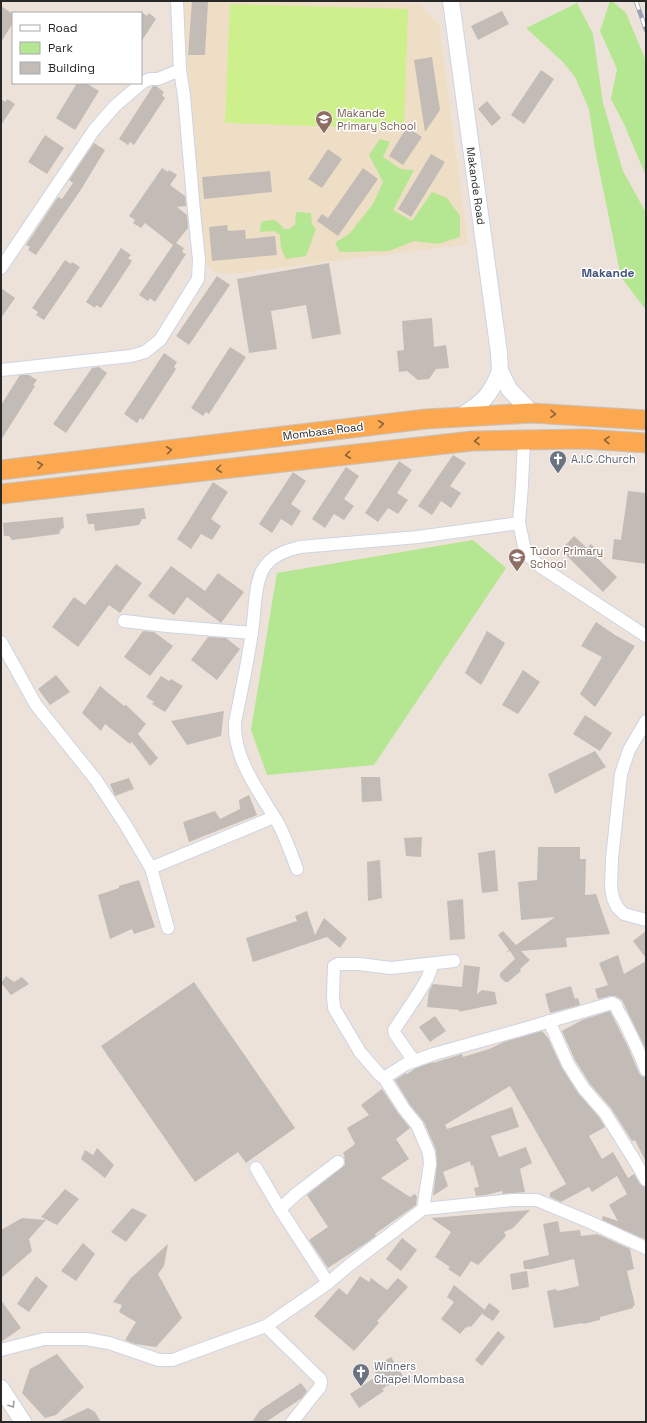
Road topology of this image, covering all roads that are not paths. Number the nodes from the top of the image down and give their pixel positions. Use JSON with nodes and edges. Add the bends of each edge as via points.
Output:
{"nodes":[{"id":1,"x":178,"y":1,"type":"edge"},
{"id":2,"x":451,"y":1,"type":"edge"},
{"id":3,"x":180,"y":70,"type":"junction"},
{"id":4,"x":142,"y":83,"type":"edge"},
{"id":5,"x":141,"y":84,"type":"edge"},
{"id":6,"x":1,"y":268,"type":"edge"},
{"id":7,"x":1,"y":370,"type":"edge"},
{"id":8,"x":500,"y":371,"type":"junction"},
{"id":9,"x":532,"y":413,"type":"junction"},
{"id":10,"x":460,"y":416,"type":"junction"},
{"id":11,"x":646,"y":420,"type":"edge"},
{"id":12,"x":524,"y":440,"type":"junction"},
{"id":13,"x":646,"y":443,"type":"edge"},
{"id":14,"x":1,"y":470,"type":"edge"},
{"id":15,"x":1,"y":494,"type":"edge"},
{"id":16,"x":518,"y":523,"type":"junction"},
{"id":17,"x":124,"y":621,"type":"dead end"},
{"id":18,"x":252,"y":633,"type":"junction"},
{"id":19,"x":646,"y":636,"type":"edge"},
{"id":20,"x":1,"y":642,"type":"edge"},
{"id":21,"x":646,"y":721,"type":"edge"},
{"id":22,"x":274,"y":817,"type":"junction"},
{"id":23,"x":151,"y":868,"type":"junction"},
{"id":24,"x":297,"y":869,"type":"dead end"},
{"id":25,"x":646,"y":920,"type":"edge"},
{"id":26,"x":168,"y":928,"type":"dead end"},
{"id":27,"x":454,"y":961,"type":"dead end"},
{"id":28,"x":433,"y":964,"type":"junction"},
{"id":29,"x":549,"y":1022,"type":"junction"},
{"id":30,"x":414,"y":1061,"type":"junction"},
{"id":31,"x":646,"y":1070,"type":"edge"},
{"id":32,"x":384,"y":1078,"type":"junction"},
{"id":33,"x":338,"y":1162,"type":"dead end"},
{"id":34,"x":256,"y":1168,"type":"dead end"},
{"id":35,"x":646,"y":1180,"type":"edge"},
{"id":36,"x":280,"y":1209,"type":"junction"},
{"id":37,"x":423,"y":1209,"type":"junction"},
{"id":38,"x":646,"y":1248,"type":"edge"},
{"id":39,"x":328,"y":1283,"type":"junction"},
{"id":40,"x":266,"y":1326,"type":"junction"},
{"id":41,"x":1,"y":1350,"type":"edge"},
{"id":42,"x":1,"y":1388,"type":"edge"},
{"id":43,"x":23,"y":1422,"type":"edge"},
{"id":44,"x":292,"y":1422,"type":"edge"}],
"edges":[{"from":1,"to":3,"type":"street"},
{"from":2,"to":8,"type":"main road","name":"Makande Road"},
{"from":3,"to":4,"type":"street"},
{"from":3,"to":7,"type":"street","via":[[199,260],[198,279],[160,340],[145,352],[131,356]]},
{"from":5,"to":6,"type":"street","via":[[114,106],[94,130]]},
{"from":8,"to":9,"type":"main road","name":"Makande Road","via":[[509,389]]},
{"from":8,"to":10,"type":"main road","name":"Makande Road","via":[[494,387],[486,397]]},
{"from":9,"to":10,"type":"highway","name":"Mombasa Road"},
{"from":9,"to":11,"type":"highway","name":"Mombasa Road","one_way":true},
{"from":14,"to":10,"type":"highway","name":"Mombasa Road","one_way":true},
{"from":13,"to":12,"type":"highway","one_way":true,"via":[[584,439]]},
{"from":12,"to":15,"type":"highway","one_way":true,"via":[[439,444]]},
{"from":12,"to":16,"type":"street"},
{"from":16,"to":18,"type":"street","via":[[418,537],[300,547],[284,551],[273,558],[262,571]]},
{"from":16,"to":19,"type":"street","via":[[524,546],[530,557],[541,567]]},
{"from":17,"to":18,"type":"street"},
{"from":18,"to":22,"type":"street","via":[[235,722],[235,737],[255,787]]},
{"from":20,"to":23,"type":"street","via":[[36,705],[96,780]]},
{"from":21,"to":25,"type":"street","via":[[629,750],[621,774],[611,887],[617,907],[624,914]]},
{"from":22,"to":23,"type":"street"},
{"from":22,"to":24,"type":"street"},
{"from":23,"to":26,"type":"street"},
{"from":27,"to":28,"type":"street"},
{"from":28,"to":30,"type":"street","via":[[427,979],[394,1030]]},
{"from":28,"to":32,"type":"street","via":[[391,968],[359,964],[334,966],[334,1008],[360,1052]]},
{"from":29,"to":30,"type":"street"},
{"from":29,"to":31,"type":"street","via":[[614,1003]]},
{"from":29,"to":35,"type":"street","via":[[568,1064],[584,1089],[605,1113]]},
{"from":30,"to":32,"type":"street"},
{"from":32,"to":37,"type":"street","via":[[417,1125],[429,1153],[430,1164]]},
{"from":33,"to":36,"type":"street"},
{"from":34,"to":36,"type":"street"},
{"from":36,"to":39,"type":"street"},
{"from":37,"to":38,"type":"street","via":[[537,1200]]},
{"from":37,"to":39,"type":"street"},
{"from":39,"to":40,"type":"street"},
{"from":40,"to":41,"type":"street","via":[[166,1360],[86,1339],[44,1340]]},
{"from":40,"to":44,"type":"street","via":[[320,1378],[320,1387]]},
{"from":42,"to":43,"type":"main road","one_way":true}]}
